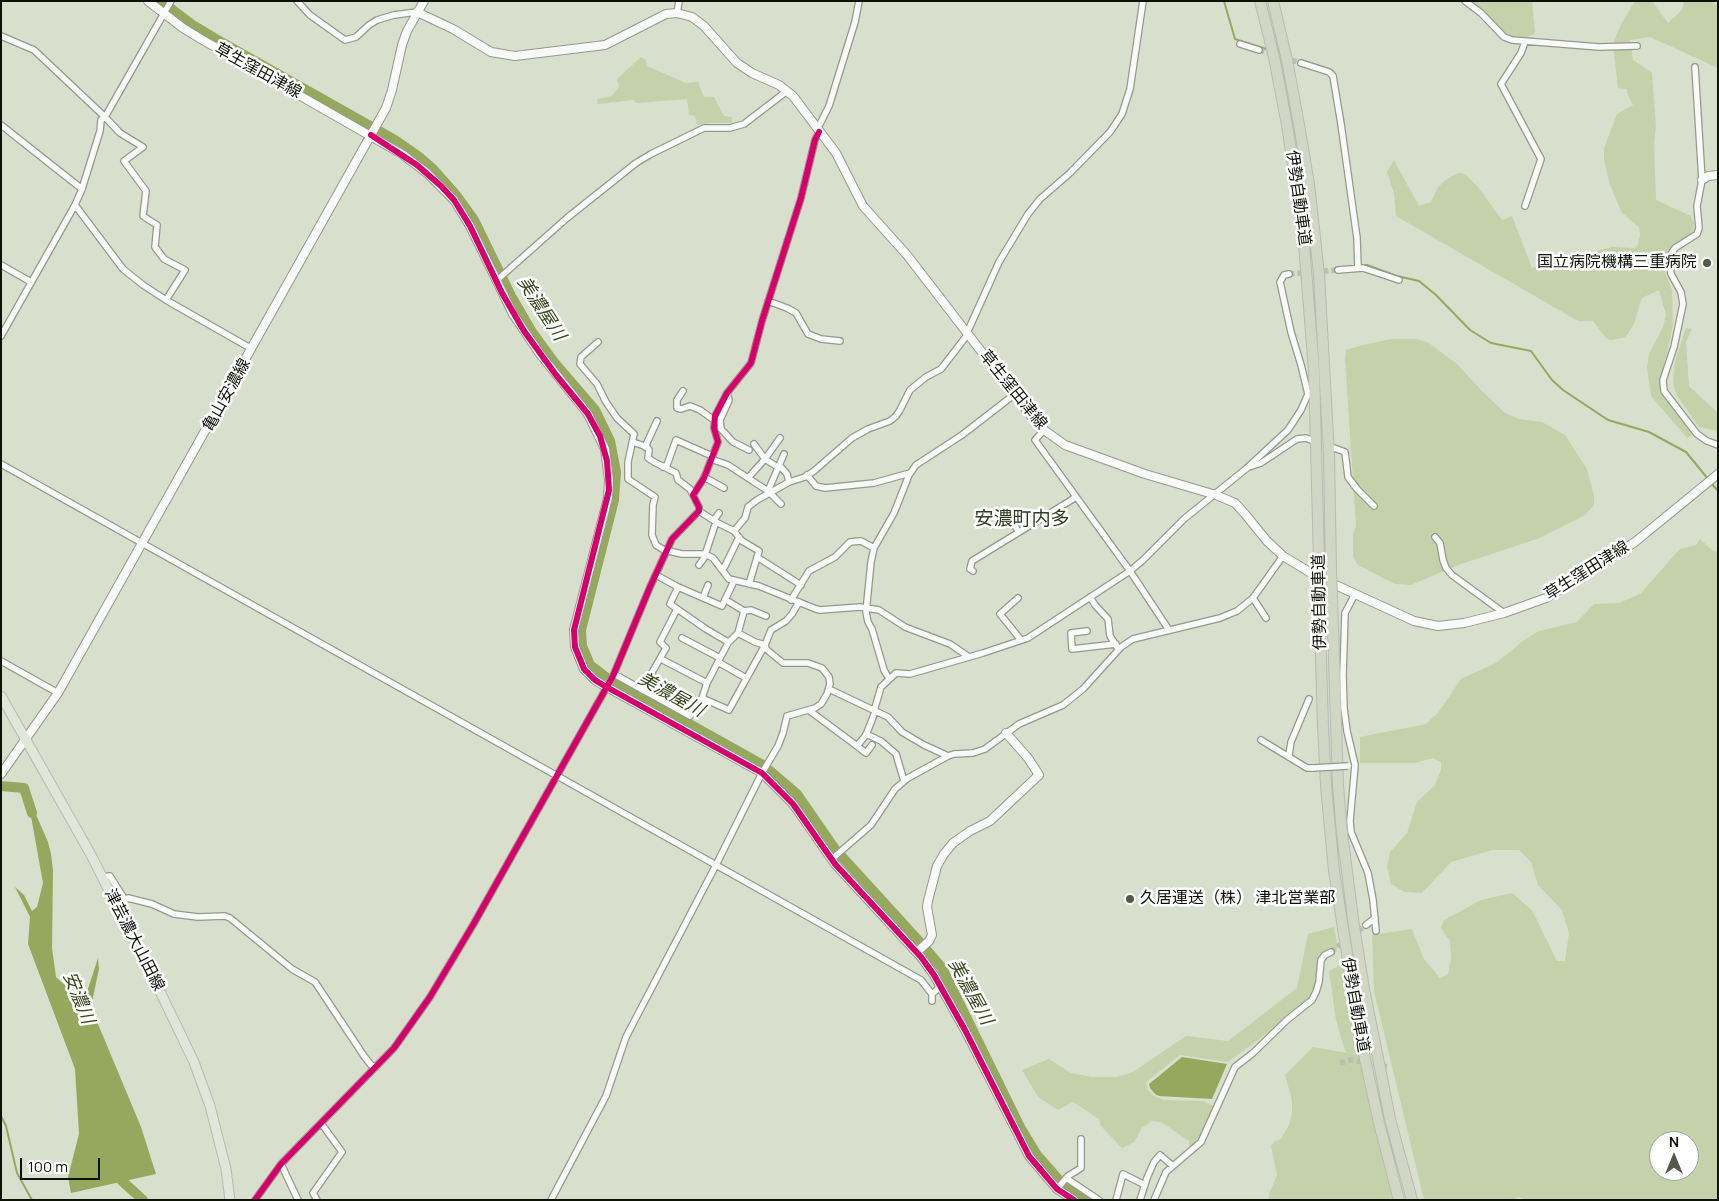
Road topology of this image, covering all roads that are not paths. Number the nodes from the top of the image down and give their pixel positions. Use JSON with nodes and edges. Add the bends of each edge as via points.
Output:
{"nodes":[{"id":1,"x":148,"y":1,"type":"edge"},
{"id":2,"x":298,"y":1,"type":"edge"},
{"id":3,"x":424,"y":1,"type":"edge"},
{"id":4,"x":679,"y":1,"type":"edge"},
{"id":5,"x":859,"y":1,"type":"edge"},
{"id":6,"x":1143,"y":1,"type":"edge"},
{"id":7,"x":1260,"y":1,"type":"edge"},
{"id":8,"x":1272,"y":1,"type":"edge"},
{"id":9,"x":1465,"y":1,"type":"edge"},
{"id":10,"x":171,"y":2,"type":"edge"},
{"id":11,"x":165,"y":12,"type":"junction"},
{"id":12,"x":417,"y":12,"type":"junction"},
{"id":13,"x":677,"y":12,"type":"junction"},
{"id":14,"x":1,"y":36,"type":"edge"},
{"id":15,"x":1525,"y":42,"type":"junction"},
{"id":16,"x":1240,"y":44,"type":"dead end"},
{"id":17,"x":1637,"y":46,"type":"dead end"},
{"id":18,"x":1259,"y":50,"type":"tunnel mouth"},
{"id":19,"x":1301,"y":64,"type":"tunnel mouth"},
{"id":20,"x":1695,"y":67,"type":"dead end"},
{"id":21,"x":787,"y":90,"type":"junction"},
{"id":22,"x":105,"y":117,"type":"junction"},
{"id":23,"x":1,"y":125,"type":"edge"},
{"id":24,"x":817,"y":130,"type":"junction"},
{"id":25,"x":372,"y":134,"type":"junction"},
{"id":26,"x":1718,"y":175,"type":"edge"},
{"id":27,"x":1702,"y":180,"type":"junction"},
{"id":28,"x":82,"y":188,"type":"junction"},
{"id":29,"x":75,"y":205,"type":"junction"},
{"id":30,"x":1525,"y":206,"type":"dead end"},
{"id":31,"x":1,"y":265,"type":"edge"},
{"id":32,"x":1358,"y":268,"type":"junction"},
{"id":33,"x":1338,"y":270,"type":"tunnel mouth"},
{"id":34,"x":1289,"y":274,"type":"dead end"},
{"id":35,"x":498,"y":280,"type":"junction"},
{"id":36,"x":1399,"y":280,"type":"dead end"},
{"id":37,"x":31,"y":282,"type":"junction"},
{"id":38,"x":166,"y":300,"type":"junction"},
{"id":39,"x":768,"y":301,"type":"junction"},
{"id":40,"x":968,"y":333,"type":"junction"},
{"id":41,"x":1,"y":336,"type":"edge"},
{"id":42,"x":840,"y":341,"type":"dead end"},
{"id":43,"x":598,"y":342,"type":"dead end"},
{"id":44,"x":252,"y":349,"type":"junction"},
{"id":45,"x":683,"y":391,"type":"dead end"},
{"id":46,"x":727,"y":393,"type":"junction"},
{"id":47,"x":1015,"y":394,"type":"junction"},
{"id":48,"x":714,"y":420,"type":"junction"},
{"id":49,"x":657,"y":421,"type":"dead end"},
{"id":50,"x":1044,"y":430,"type":"junction"},
{"id":51,"x":780,"y":438,"type":"dead end"},
{"id":52,"x":1311,"y":440,"type":"dead end"},
{"id":53,"x":633,"y":442,"type":"junction"},
{"id":54,"x":754,"y":444,"type":"dead end"},
{"id":55,"x":1718,"y":444,"type":"edge"},
{"id":56,"x":645,"y":446,"type":"junction"},
{"id":57,"x":1334,"y":448,"type":"dead end"},
{"id":58,"x":749,"y":450,"type":"dead end"},
{"id":59,"x":784,"y":454,"type":"dead end"},
{"id":60,"x":712,"y":458,"type":"junction"},
{"id":61,"x":765,"y":459,"type":"junction"},
{"id":62,"x":1,"y":464,"type":"edge"},
{"id":63,"x":663,"y":467,"type":"junction"},
{"id":64,"x":779,"y":467,"type":"junction"},
{"id":65,"x":1247,"y":468,"type":"junction"},
{"id":66,"x":910,"y":473,"type":"junction"},
{"id":67,"x":807,"y":476,"type":"junction"},
{"id":68,"x":704,"y":477,"type":"junction"},
{"id":69,"x":748,"y":478,"type":"junction"},
{"id":70,"x":1712,"y":478,"type":"edge"},
{"id":71,"x":790,"y":482,"type":"junction"},
{"id":72,"x":724,"y":488,"type":"dead end"},
{"id":73,"x":768,"y":492,"type":"junction"},
{"id":74,"x":693,"y":495,"type":"junction"},
{"id":75,"x":1216,"y":495,"type":"junction"},
{"id":76,"x":1075,"y":496,"type":"junction"},
{"id":77,"x":781,"y":504,"type":"dead end"},
{"id":78,"x":1374,"y":506,"type":"dead end"},
{"id":79,"x":699,"y":510,"type":"junction"},
{"id":80,"x":719,"y":513,"type":"dead end"},
{"id":81,"x":1010,"y":519,"type":"dead end"},
{"id":82,"x":715,"y":521,"type":"junction"},
{"id":83,"x":734,"y":532,"type":"junction"},
{"id":84,"x":1018,"y":532,"type":"junction"},
{"id":85,"x":738,"y":537,"type":"junction"},
{"id":86,"x":1436,"y":537,"type":"dead end"},
{"id":87,"x":143,"y":544,"type":"junction"},
{"id":88,"x":874,"y":548,"type":"junction"},
{"id":89,"x":667,"y":551,"type":"junction"},
{"id":90,"x":704,"y":554,"type":"junction"},
{"id":91,"x":1283,"y":556,"type":"junction"},
{"id":92,"x":757,"y":557,"type":"junction"},
{"id":93,"x":699,"y":565,"type":"dead end"},
{"id":94,"x":722,"y":570,"type":"junction"},
{"id":95,"x":973,"y":571,"type":"dead end"},
{"id":96,"x":1130,"y":571,"type":"junction"},
{"id":97,"x":656,"y":575,"type":"junction"},
{"id":98,"x":734,"y":581,"type":"junction"},
{"id":99,"x":749,"y":584,"type":"junction"},
{"id":100,"x":801,"y":585,"type":"junction"},
{"id":101,"x":708,"y":586,"type":"dead end"},
{"id":102,"x":678,"y":587,"type":"junction"},
{"id":103,"x":1355,"y":594,"type":"junction"},
{"id":104,"x":1090,"y":597,"type":"junction"},
{"id":105,"x":703,"y":598,"type":"junction"},
{"id":106,"x":1018,"y":598,"type":"dead end"},
{"id":107,"x":1253,"y":598,"type":"junction"},
{"id":108,"x":726,"y":600,"type":"junction"},
{"id":109,"x":791,"y":600,"type":"junction"},
{"id":110,"x":799,"y":602,"type":"junction"},
{"id":111,"x":866,"y":608,"type":"junction"},
{"id":112,"x":677,"y":609,"type":"junction"},
{"id":113,"x":744,"y":611,"type":"junction"},
{"id":114,"x":1504,"y":613,"type":"junction"},
{"id":115,"x":766,"y":616,"type":"dead end"},
{"id":116,"x":1266,"y":618,"type":"dead end"},
{"id":117,"x":1169,"y":630,"type":"junction"},
{"id":118,"x":1087,"y":631,"type":"dead end"},
{"id":119,"x":738,"y":633,"type":"junction"},
{"id":120,"x":682,"y":638,"type":"dead end"},
{"id":121,"x":1021,"y":640,"type":"junction"},
{"id":122,"x":728,"y":642,"type":"junction"},
{"id":123,"x":765,"y":645,"type":"junction"},
{"id":124,"x":1117,"y":647,"type":"junction"},
{"id":125,"x":969,"y":657,"type":"junction"},
{"id":126,"x":661,"y":659,"type":"junction"},
{"id":127,"x":719,"y":660,"type":"junction"},
{"id":128,"x":1,"y":661,"type":"edge"},
{"id":129,"x":614,"y":675,"type":"junction"},
{"id":130,"x":746,"y":678,"type":"junction"},
{"id":131,"x":889,"y":679,"type":"junction"},
{"id":132,"x":707,"y":684,"type":"junction"},
{"id":133,"x":608,"y":686,"type":"junction"},
{"id":134,"x":829,"y":689,"type":"junction"},
{"id":135,"x":642,"y":690,"type":"junction"},
{"id":136,"x":58,"y":693,"type":"junction"},
{"id":137,"x":1,"y":696,"type":"edge"},
{"id":138,"x":702,"y":698,"type":"junction"},
{"id":139,"x":1309,"y":698,"type":"dead end"},
{"id":140,"x":810,"y":711,"type":"junction"},
{"id":141,"x":874,"y":712,"type":"junction"},
{"id":142,"x":1006,"y":733,"type":"junction"},
{"id":143,"x":866,"y":734,"type":"junction"},
{"id":144,"x":27,"y":740,"type":"junction"},
{"id":145,"x":1261,"y":740,"type":"dead end"},
{"id":146,"x":872,"y":744,"type":"dead end"},
{"id":147,"x":858,"y":746,"type":"junction"},
{"id":148,"x":1289,"y":755,"type":"junction"},
{"id":149,"x":948,"y":756,"type":"junction"},
{"id":150,"x":1355,"y":765,"type":"junction"},
{"id":151,"x":763,"y":772,"type":"junction"},
{"id":152,"x":1,"y":774,"type":"edge"},
{"id":153,"x":557,"y":776,"type":"junction"},
{"id":154,"x":904,"y":781,"type":"junction"},
{"id":155,"x":833,"y":858,"type":"junction"},
{"id":156,"x":716,"y":865,"type":"junction"},
{"id":157,"x":102,"y":877,"type":"junction"},
{"id":158,"x":1375,"y":918,"type":"junction"},
{"id":159,"x":1366,"y":925,"type":"tunnel mouth"},
{"id":160,"x":1376,"y":931,"type":"dead end"},
{"id":161,"x":918,"y":950,"type":"junction"},
{"id":162,"x":1330,"y":952,"type":"tunnel mouth"},
{"id":163,"x":941,"y":986,"type":"junction"},
{"id":164,"x":376,"y":1067,"type":"junction"},
{"id":165,"x":321,"y":1123,"type":"junction"},
{"id":166,"x":1080,"y":1139,"type":"dead end"},
{"id":167,"x":336,"y":1142,"type":"junction"},
{"id":168,"x":342,"y":1143,"type":"dead end"},
{"id":169,"x":281,"y":1164,"type":"junction"},
{"id":170,"x":1172,"y":1166,"type":"junction"},
{"id":171,"x":1066,"y":1178,"type":"junction"},
{"id":172,"x":1145,"y":1185,"type":"junction"},
{"id":173,"x":1058,"y":1188,"type":"junction"},
{"id":174,"x":230,"y":1200,"type":"edge"},
{"id":175,"x":255,"y":1200,"type":"edge"},
{"id":176,"x":298,"y":1200,"type":"edge"},
{"id":177,"x":317,"y":1200,"type":"edge"},
{"id":178,"x":552,"y":1200,"type":"edge"},
{"id":179,"x":1074,"y":1200,"type":"edge"},
{"id":180,"x":1099,"y":1200,"type":"edge"},
{"id":181,"x":1116,"y":1200,"type":"edge"},
{"id":182,"x":1140,"y":1200,"type":"edge"},
{"id":183,"x":1154,"y":1200,"type":"edge"},
{"id":184,"x":1399,"y":1200,"type":"edge"},
{"id":185,"x":1412,"y":1200,"type":"edge"}],
"edges":[{"from":1,"to":11,"type":"main road","name":"草生窪田津線"},
{"from":2,"to":12,"type":"street","via":[[310,16],[344,40],[356,36],[377,20]]},
{"from":3,"to":12,"type":"main road","name":"亀山安濃線"},
{"from":4,"to":13,"type":"street"},
{"from":5,"to":24,"type":"street","via":[[854,27]]},
{"from":6,"to":40,"type":"street","via":[[1130,89],[1122,114],[1110,132],[1028,214],[998,262]]},
{"from":7,"to":184,"type":"highway","name":"伊勢自動車道","bridge":true,"via":[[1287,125],[1303,232],[1314,370],[1325,769],[1334,871],[1360,1036]]},
{"from":8,"to":185,"type":"highway","name":"伊勢自動車道","bridge":true,"via":[[1298,119],[1318,265],[1327,410],[1342,833],[1364,989],[1390,1119]]},
{"from":9,"to":15,"type":"street","via":[[1504,37]]},
{"from":10,"to":11,"type":"street"},
{"from":11,"to":22,"type":"street"},
{"from":11,"to":25,"type":"main road","name":"草生窪田津線","via":[[201,39]]},
{"from":12,"to":13,"type":"main road","via":[[491,52],[515,56],[605,44]]},
{"from":12,"to":25,"type":"main road","name":"亀山安濃線","via":[[402,45],[389,100]]},
{"from":13,"to":21,"type":"main road","name":"草生窪田津線","via":[[700,22],[740,66]]},
{"from":14,"to":22,"type":"street","via":[[34,50]]},
{"from":15,"to":17,"type":"street"},
{"from":15,"to":30,"type":"street","via":[[1501,84],[1541,159]]},
{"from":16,"to":18,"type":"street"},
{"from":19,"to":32,"type":"street","via":[[1329,72],[1333,78],[1357,238]]},
{"from":20,"to":27,"type":"street"},
{"from":21,"to":24,"type":"main road","name":"草生窪田津線"},
{"from":21,"to":35,"type":"street","via":[[744,124],[730,128],[704,128],[636,163],[567,218]]},
{"from":22,"to":28,"type":"street","via":[[101,120]]},
{"from":22,"to":38,"type":"street","via":[[120,133],[143,147],[124,160],[146,191],[143,216],[158,225],[155,247],[164,259],[185,270]]},
{"from":23,"to":28,"type":"street"},
{"from":24,"to":39,"type":"street","via":[[801,198]]},
{"from":24,"to":40,"type":"main road","name":"草生窪田津線","via":[[836,153],[863,206],[907,255]]},
{"from":25,"to":35,"type":"main road","name":"草生窪田津線","via":[[428,173],[454,200]]},
{"from":25,"to":44,"type":"main road","name":"亀山安濃線"},
{"from":26,"to":27,"type":"main road"},
{"from":27,"to":55,"type":"street","via":[[1697,206],[1697,234],[1675,248],[1669,257],[1671,274],[1681,292],[1683,304],[1663,380],[1664,390],[1693,430],[1702,439]]},
{"from":28,"to":29,"type":"street"},
{"from":29,"to":37,"type":"street"},
{"from":29,"to":38,"type":"street","via":[[123,269]]},
{"from":31,"to":37,"type":"street"},
{"from":32,"to":33,"type":"street"},
{"from":32,"to":36,"type":"street","via":[[1367,268]]},
{"from":34,"to":65,"type":"street","via":[[1284,275],[1280,282],[1308,398],[1288,430]]},
{"from":35,"to":133,"type":"main road","name":"草生窪田津線","via":[[514,314],[588,414],[605,449],[610,480],[608,498],[574,638],[584,669],[595,680]]},
{"from":37,"to":41,"type":"street"},
{"from":38,"to":44,"type":"street"},
{"from":39,"to":42,"type":"street","via":[[796,313],[803,328],[815,338]]},
{"from":39,"to":46,"type":"street","via":[[751,363]]},
{"from":40,"to":47,"type":"main road","name":"草生窪田津線"},
{"from":40,"to":67,"type":"street","via":[[941,369],[910,390],[896,416],[852,438]]},
{"from":43,"to":53,"type":"street","via":[[581,357],[580,364],[597,384],[617,418],[634,434]]},
{"from":44,"to":87,"type":"main road","name":"亀山安濃線"},
{"from":45,"to":48,"type":"street","via":[[677,400],[677,408],[690,406]]},
{"from":46,"to":48,"type":"street"},
{"from":46,"to":58,"type":"street","via":[[729,400],[720,420],[721,429],[733,442]]},
{"from":47,"to":50,"type":"main road","name":"草生窪田津線"},
{"from":47,"to":66,"type":"street"},
{"from":48,"to":60,"type":"street","via":[[718,442]]},
{"from":49,"to":56,"type":"street"},
{"from":50,"to":75,"type":"main road","name":"草生窪田津線","via":[[1065,445],[1097,458]]},
{"from":50,"to":76,"type":"street","via":[[1035,440]]},
{"from":51,"to":61,"type":"street"},
{"from":52,"to":65,"type":"street","via":[[1297,439]]},
{"from":53,"to":56,"type":"street"},
{"from":53,"to":89,"type":"street","via":[[628,479],[655,497],[652,538],[656,546]]},
{"from":54,"to":61,"type":"street"},
{"from":56,"to":63,"type":"street","via":[[649,450],[648,458]]},
{"from":57,"to":78,"type":"street","via":[[1345,452],[1348,476]]},
{"from":59,"to":64,"type":"street"},
{"from":60,"to":63,"type":"street","via":[[676,440],[667,465]]},
{"from":60,"to":68,"type":"street"},
{"from":60,"to":69,"type":"street"},
{"from":61,"to":64,"type":"street"},
{"from":61,"to":69,"type":"street"},
{"from":62,"to":87,"type":"street"},
{"from":63,"to":74,"type":"street","via":[[676,473],[678,480]]},
{"from":64,"to":71,"type":"street"},
{"from":64,"to":73,"type":"street"},
{"from":65,"to":75,"type":"street"},
{"from":66,"to":67,"type":"street","via":[[866,484],[825,488],[816,486]]},
{"from":66,"to":88,"type":"street","via":[[894,514]]},
{"from":67,"to":71,"type":"street"},
{"from":68,"to":72,"type":"street"},
{"from":68,"to":74,"type":"street"},
{"from":69,"to":73,"type":"street"},
{"from":70,"to":114,"type":"main road","name":"草生窪田津線","via":[[1635,542],[1546,598]]},
{"from":71,"to":73,"type":"street"},
{"from":73,"to":77,"type":"street"},
{"from":73,"to":83,"type":"street","via":[[752,503]]},
{"from":74,"to":79,"type":"street"},
{"from":75,"to":91,"type":"main road","name":"草生窪田津線","via":[[1235,503]]},
{"from":75,"to":96,"type":"street","via":[[1184,519]]},
{"from":76,"to":84,"type":"street"},
{"from":76,"to":96,"type":"street"},
{"from":79,"to":82,"type":"street"},
{"from":79,"to":89,"type":"street","via":[[675,535]]},
{"from":80,"to":82,"type":"street"},
{"from":81,"to":84,"type":"street"},
{"from":82,"to":83,"type":"street"},
{"from":82,"to":90,"type":"street"},
{"from":83,"to":85,"type":"street"},
{"from":84,"to":95,"type":"street","via":[[972,561],[970,569]]},
{"from":85,"to":92,"type":"street","via":[[759,552]]},
{"from":85,"to":94,"type":"street"},
{"from":86,"to":114,"type":"street","via":[[1442,560],[1452,575]]},
{"from":87,"to":136,"type":"main road","name":"亀山安濃線"},
{"from":87,"to":153,"type":"street"},
{"from":88,"to":100,"type":"street","via":[[861,541],[850,542],[835,557],[809,571]]},
{"from":88,"to":111,"type":"street"},
{"from":89,"to":90,"type":"street"},
{"from":89,"to":97,"type":"street"},
{"from":90,"to":93,"type":"street"},
{"from":90,"to":94,"type":"street","via":[[713,558]]},
{"from":91,"to":103,"type":"main road","name":"草生窪田津線"},
{"from":91,"to":107,"type":"street"},
{"from":92,"to":99,"type":"street"},
{"from":92,"to":100,"type":"street"},
{"from":94,"to":98,"type":"street"},
{"from":96,"to":104,"type":"street"},
{"from":96,"to":117,"type":"street"},
{"from":97,"to":102,"type":"street"},
{"from":97,"to":129,"type":"street"},
{"from":98,"to":99,"type":"street"},
{"from":98,"to":108,"type":"street"},
{"from":99,"to":109,"type":"street"},
{"from":100,"to":109,"type":"street"},
{"from":101,"to":105,"type":"street"},
{"from":102,"to":105,"type":"street"},
{"from":102,"to":112,"type":"street","via":[[670,604]]},
{"from":103,"to":114,"type":"main road","name":"草生窪田津線","via":[[1414,621],[1438,626]]},
{"from":103,"to":150,"type":"street","via":[[1345,612],[1343,675],[1347,731]]},
{"from":104,"to":121,"type":"street"},
{"from":104,"to":124,"type":"street","via":[[1108,619],[1110,636]]},
{"from":105,"to":108,"type":"street","via":[[722,606]]},
{"from":106,"to":121,"type":"street","via":[[1000,614]]},
{"from":107,"to":116,"type":"street"},
{"from":107,"to":117,"type":"street","via":[[1220,618]]},
{"from":108,"to":113,"type":"street"},
{"from":109,"to":110,"type":"street"},
{"from":110,"to":111,"type":"street","via":[[820,610]]},
{"from":110,"to":123,"type":"street","via":[[786,621],[771,630]]},
{"from":111,"to":125,"type":"street","via":[[878,610],[905,626],[950,644]]},
{"from":111,"to":131,"type":"street"},
{"from":112,"to":122,"type":"street"},
{"from":112,"to":126,"type":"street","via":[[660,642],[666,648]]},
{"from":113,"to":115,"type":"street","via":[[751,610]]},
{"from":113,"to":119,"type":"street"},
{"from":117,"to":124,"type":"street","via":[[1133,639]]},
{"from":118,"to":124,"type":"street","via":[[1071,633],[1072,649]]},
{"from":119,"to":122,"type":"street"},
{"from":119,"to":123,"type":"street"},
{"from":120,"to":127,"type":"street"},
{"from":121,"to":125,"type":"street"},
{"from":122,"to":127,"type":"street"},
{"from":123,"to":130,"type":"street"},
{"from":123,"to":134,"type":"street","via":[[783,663],[808,663],[822,668],[829,677]]},
{"from":124,"to":142,"type":"street","via":[[1075,697]]},
{"from":125,"to":131,"type":"street","via":[[910,674],[896,673]]},
{"from":126,"to":132,"type":"street"},
{"from":126,"to":135,"type":"street"},
{"from":127,"to":130,"type":"street"},
{"from":127,"to":132,"type":"street"},
{"from":128,"to":136,"type":"street"},
{"from":129,"to":133,"type":"street"},
{"from":129,"to":135,"type":"street"},
{"from":130,"to":138,"type":"street","via":[[729,710]]},
{"from":131,"to":141,"type":"street","via":[[880,687]]},
{"from":132,"to":138,"type":"street"},
{"from":133,"to":151,"type":"main road","name":"草生窪田津線"},
{"from":133,"to":153,"type":"street"},
{"from":134,"to":140,"type":"street","via":[[820,704]]},
{"from":134,"to":141,"type":"street"},
{"from":135,"to":138,"type":"street","via":[[690,716]]},
{"from":136,"to":144,"type":"main road","name":"亀山安濃線"},
{"from":137,"to":144,"type":"main road","name":"津芸濃大山田線"},
{"from":139,"to":148,"type":"street"},
{"from":140,"to":147,"type":"street"},
{"from":140,"to":151,"type":"street","via":[[787,716],[783,734]]},
{"from":141,"to":143,"type":"street"},
{"from":141,"to":149,"type":"street","via":[[888,718],[902,732]]},
{"from":142,"to":149,"type":"street","via":[[978,752]]},
{"from":142,"to":161,"type":"main road","via":[[1039,775],[990,821],[953,843],[944,854],[937,866],[927,907],[932,935]]},
{"from":143,"to":147,"type":"street"},
{"from":143,"to":154,"type":"street","via":[[896,754]]},
{"from":144,"to":152,"type":"main road","name":"亀山安濃線"},
{"from":144,"to":157,"type":"main road","name":"津芸濃大山田線"},
{"from":145,"to":148,"type":"street"},
{"from":146,"to":147,"type":"street","via":[[866,753]]},
{"from":148,"to":150,"type":"street","bridge":true,"via":[[1307,768]]},
{"from":149,"to":154,"type":"street"},
{"from":150,"to":158,"type":"street","via":[[1350,821],[1368,873]]},
{"from":151,"to":155,"type":"main road","name":"草生窪田津線","via":[[793,804]]},
{"from":151,"to":156,"type":"street"},
{"from":153,"to":156,"type":"street"},
{"from":153,"to":164,"type":"street","via":[[443,978],[400,1041]]},
{"from":154,"to":155,"type":"street","via":[[871,825]]},
{"from":155,"to":161,"type":"main road","name":"草生窪田津線"},
{"from":156,"to":163,"type":"street","via":[[921,980],[932,998]]},
{"from":156,"to":178,"type":"street","via":[[626,1038],[606,1096]]},
{"from":157,"to":164,"type":"street","via":[[110,876],[125,900],[152,904],[174,914],[230,918],[292,969],[318,985],[364,1056]]},
{"from":157,"to":174,"type":"main road","name":"津芸濃大山田線","via":[[194,1062],[210,1106],[226,1169]]},
{"from":158,"to":159,"type":"street"},
{"from":158,"to":160,"type":"street"},
{"from":161,"to":163,"type":"main road","name":"草生窪田津線"},
{"from":162,"to":170,"type":"street","via":[[1321,960],[1312,1000],[1235,1067],[1201,1142]]},
{"from":163,"to":173,"type":"main road","name":"草生窪田津線","via":[[1029,1156]]},
{"from":164,"to":165,"type":"street"},
{"from":165,"to":167,"type":"street"},
{"from":165,"to":169,"type":"street"},
{"from":166,"to":171,"type":"street","via":[[1081,1168]]},
{"from":167,"to":168,"type":"street"},
{"from":167,"to":177,"type":"street","via":[[342,1152],[313,1193]]},
{"from":169,"to":175,"type":"street"},
{"from":169,"to":176,"type":"street"},
{"from":170,"to":172,"type":"street","via":[[1160,1155]]},
{"from":170,"to":183,"type":"street"},
{"from":171,"to":173,"type":"street"},
{"from":171,"to":180,"type":"street"},
{"from":172,"to":181,"type":"street","via":[[1123,1174]]},
{"from":172,"to":182,"type":"street"},
{"from":173,"to":179,"type":"main road","name":"草生窪田津線"}]}
